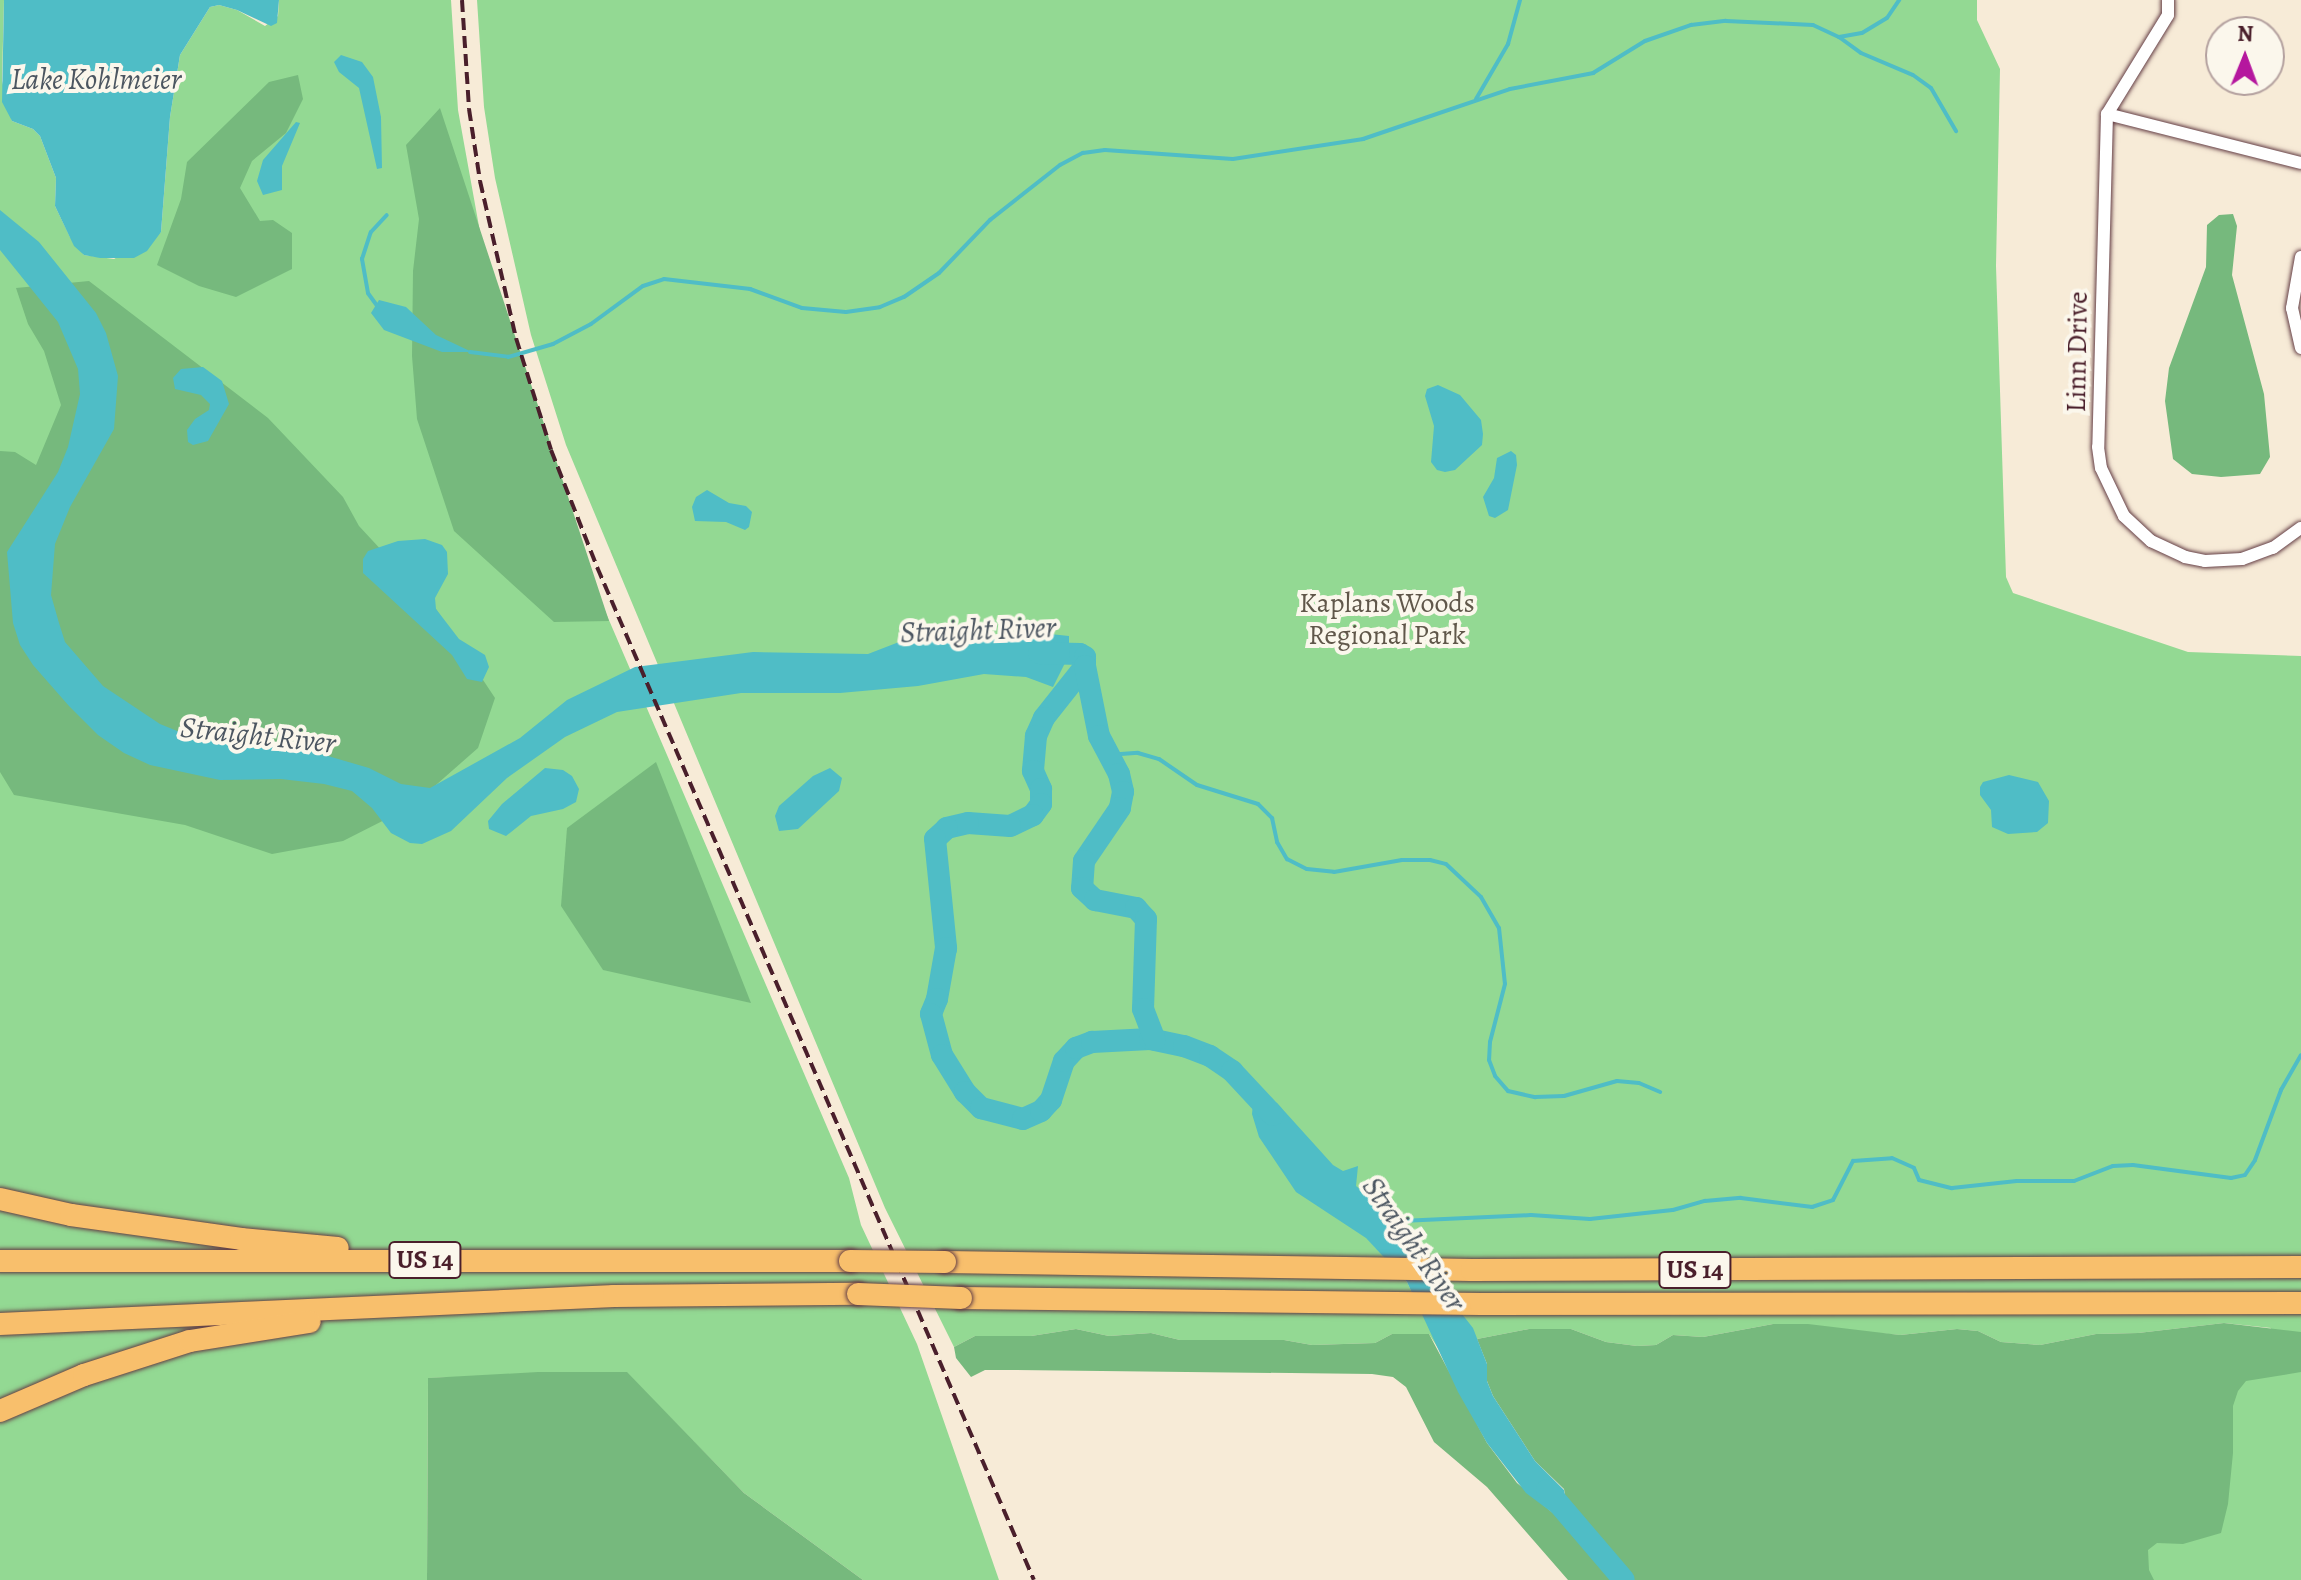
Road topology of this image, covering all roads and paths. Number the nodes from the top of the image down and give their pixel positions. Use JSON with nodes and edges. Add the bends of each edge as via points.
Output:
{"nodes":[{"id":1,"x":2168,"y":0,"type":"edge"},
{"id":2,"x":2107,"y":114,"type":"junction"},
{"id":3,"x":2301,"y":163,"type":"edge"},
{"id":4,"x":2301,"y":257,"type":"edge"},
{"id":5,"x":2301,"y":348,"type":"edge"},
{"id":6,"x":2301,"y":528,"type":"edge"},
{"id":7,"x":0,"y":1199,"type":"edge"},
{"id":8,"x":479,"y":1260,"type":"junction"},
{"id":9,"x":2301,"y":1260,"type":"edge"},
{"id":10,"x":0,"y":1261,"type":"edge"},
{"id":11,"x":2301,"y":1267,"type":"edge"},
{"id":12,"x":2151,"y":1268,"type":"junction"},
{"id":13,"x":487,"y":1303,"type":"junction"},
{"id":14,"x":2301,"y":1303,"type":"edge"},
{"id":15,"x":0,"y":1324,"type":"edge"},
{"id":16,"x":0,"y":1411,"type":"edge"}],
"edges":[{"from":1,"to":2,"type":"street","via":[[2168,15]]},
{"from":2,"to":3,"type":"street"},
{"from":2,"to":6,"type":"street","name":"Linn Drive","via":[[2098,447],[2107,488],[2138,531],[2185,557],[2242,559],[2273,548]]},
{"from":4,"to":5,"type":"street","via":[[2292,308]]},
{"from":7,"to":8,"type":"highway","via":[[71,1215],[241,1239]]},
{"from":8,"to":10,"type":"highway","number":"US 14"},
{"from":8,"to":12,"type":"highway","number":"US 14","bridge":true,"via":[[1472,1270]]},
{"from":9,"to":12,"type":"highway"},
{"from":11,"to":12,"type":"highway","number":"US 14"},
{"from":13,"to":14,"type":"highway","number":"US 14","bridge":true,"via":[[858,1294],[1369,1304]]},
{"from":13,"to":15,"type":"highway","number":"US 14"},
{"from":13,"to":16,"type":"highway","via":[[289,1324],[190,1341],[84,1375]]}]}
